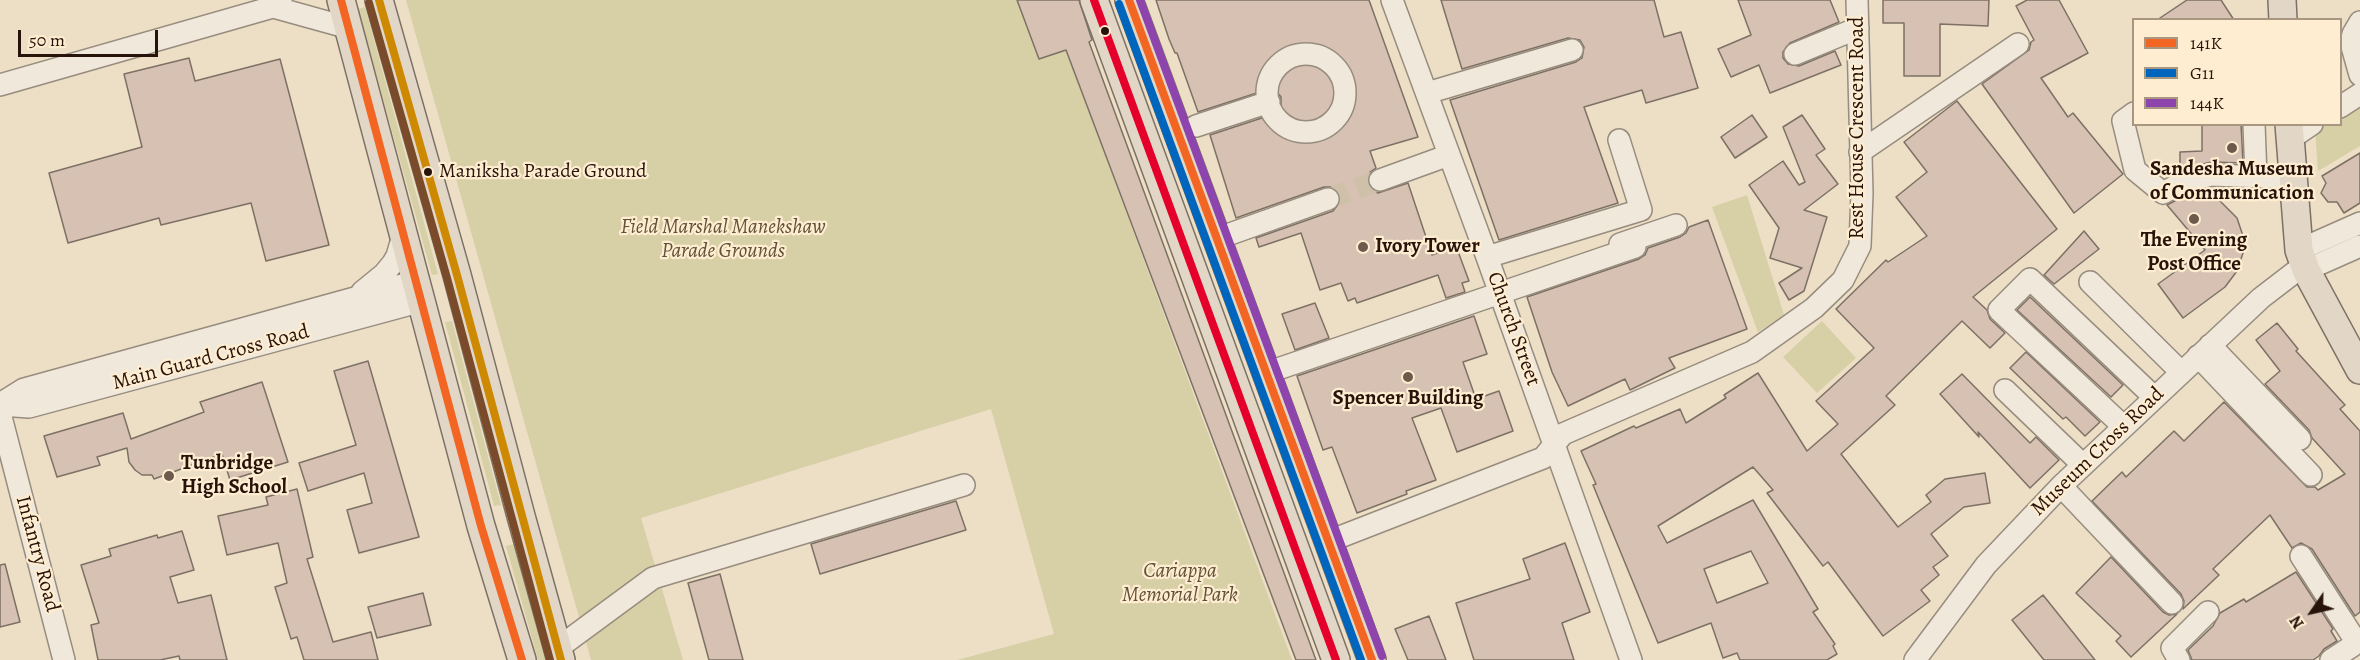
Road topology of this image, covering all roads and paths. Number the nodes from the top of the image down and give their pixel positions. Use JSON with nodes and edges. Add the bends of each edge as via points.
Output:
{"nodes":[{"id":1,"x":341,"y":0,"type":"edge"},
{"id":2,"x":380,"y":0,"type":"edge"},
{"id":3,"x":1094,"y":0,"type":"edge"},
{"id":4,"x":1129,"y":0,"type":"edge"},
{"id":5,"x":1392,"y":0,"type":"edge"},
{"id":6,"x":1857,"y":0,"type":"edge"},
{"id":7,"x":2282,"y":0,"type":"edge"},
{"id":8,"x":277,"y":4,"type":"edge"},
{"id":9,"x":2283,"y":18,"type":"edge"},
{"id":10,"x":2360,"y":22,"type":"edge"},
{"id":11,"x":349,"y":28,"type":"junction"},
{"id":12,"x":1858,"y":28,"type":"junction"},
{"id":13,"x":2018,"y":44,"type":"dead end"},
{"id":14,"x":1572,"y":50,"type":"dead end"},
{"id":15,"x":1795,"y":54,"type":"dead end"},
{"id":16,"x":2352,"y":73,"type":"edge"},
{"id":17,"x":0,"y":85,"type":"edge"},
{"id":18,"x":1427,"y":93,"type":"junction"},
{"id":19,"x":2360,"y":94,"type":"edge"},
{"id":20,"x":1269,"y":102,"type":"dead end"},
{"id":21,"x":2342,"y":105,"type":"edge"},
{"id":22,"x":2132,"y":114,"type":"edge"},
{"id":23,"x":1196,"y":126,"type":"dead end"},
{"id":24,"x":2254,"y":126,"type":"edge"},
{"id":25,"x":2297,"y":129,"type":"edge"},
{"id":26,"x":1619,"y":140,"type":"dead end"},
{"id":27,"x":1860,"y":152,"type":"junction"},
{"id":28,"x":1449,"y":155,"type":"junction"},
{"id":29,"x":2256,"y":177,"type":"junction"},
{"id":30,"x":2293,"y":178,"type":"junction"},
{"id":31,"x":1380,"y":180,"type":"tunnel mouth"},
{"id":32,"x":1328,"y":199,"type":"tunnel mouth"},
{"id":33,"x":2360,"y":223,"type":"edge"},
{"id":34,"x":1676,"y":225,"type":"dead end"},
{"id":35,"x":404,"y":232,"type":"junction"},
{"id":36,"x":1216,"y":239,"type":"junction"},
{"id":37,"x":2360,"y":246,"type":"edge"},
{"id":38,"x":1635,"y":247,"type":"dead end"},
{"id":39,"x":1487,"y":257,"type":"junction"},
{"id":40,"x":2303,"y":262,"type":"junction"},
{"id":41,"x":2090,"y":282,"type":"dead end"},
{"id":42,"x":1498,"y":288,"type":"junction"},
{"id":43,"x":419,"y":291,"type":"junction"},
{"id":44,"x":357,"y":296,"type":"junction"},
{"id":45,"x":2204,"y":351,"type":"junction"},
{"id":46,"x":2360,"y":370,"type":"edge"},
{"id":47,"x":2181,"y":372,"type":"junction"},
{"id":48,"x":1266,"y":373,"type":"junction"},
{"id":49,"x":2005,"y":390,"type":"dead end"},
{"id":50,"x":2154,"y":397,"type":"junction"},
{"id":51,"x":0,"y":405,"type":"edge"},
{"id":52,"x":0,"y":413,"type":"edge"},
{"id":53,"x":2123,"y":426,"type":"junction"},
{"id":54,"x":2300,"y":439,"type":"dead end"},
{"id":55,"x":1553,"y":445,"type":"junction"},
{"id":56,"x":2083,"y":465,"type":"junction"},
{"id":57,"x":2311,"y":475,"type":"dead end"},
{"id":58,"x":964,"y":485,"type":"dead end"},
{"id":59,"x":2061,"y":486,"type":"junction"},
{"id":60,"x":521,"y":516,"type":"junction"},
{"id":61,"x":481,"y":526,"type":"junction"},
{"id":62,"x":1327,"y":542,"type":"junction"},
{"id":63,"x":2301,"y":556,"type":"dead end"},
{"id":64,"x":2172,"y":603,"type":"dead end"},
{"id":65,"x":2208,"y":612,"type":"dead end"},
{"id":66,"x":2358,"y":642,"type":"edge"},
{"id":67,"x":560,"y":654,"type":"edge"},
{"id":68,"x":64,"y":660,"type":"edge"},
{"id":69,"x":522,"y":660,"type":"edge"},
{"id":70,"x":1336,"y":660,"type":"edge"},
{"id":71,"x":1372,"y":660,"type":"edge"},
{"id":72,"x":1631,"y":660,"type":"edge"},
{"id":73,"x":1915,"y":660,"type":"edge"},
{"id":74,"x":2179,"y":660,"type":"edge"},
{"id":75,"x":2331,"y":660,"type":"edge"}],
"edges":[{"from":1,"to":11,"type":"main road"},
{"from":2,"to":60,"type":"main road"},
{"from":3,"to":70,"type":"main road"},
{"from":4,"to":36,"type":"main road"},
{"from":5,"to":18,"type":"street","name":"Church Street"},
{"from":6,"to":12,"type":"street","name":"Rest House Crescent Road"},
{"from":7,"to":9,"type":"main road"},
{"from":8,"to":11,"type":"street"},
{"from":8,"to":17,"type":"street"},
{"from":10,"to":16,"type":"street","via":[[2351,43]]},
{"from":11,"to":35,"type":"main road"},
{"from":12,"to":15,"type":"street"},
{"from":12,"to":27,"type":"street","name":"Rest House Crescent Road"},
{"from":13,"to":27,"type":"street"},
{"from":14,"to":18,"type":"street"},
{"from":18,"to":28,"type":"street","name":"Church Street"},
{"from":19,"to":21,"type":"street"},
{"from":20,"to":23,"type":"street"},
{"from":22,"to":29,"type":"street","via":[[2123,121],[2135,170],[2163,193],[2183,182],[2211,175]]},
{"from":24,"to":29,"type":"street"},
{"from":25,"to":30,"type":"main road"},
{"from":26,"to":39,"type":"street","via":[[1641,210]]},
{"from":27,"to":55,"type":"street","name":"Rest House Crescent Road","via":[[1860,246],[1843,280],[1814,308],[1752,352],[1563,434]]},
{"from":28,"to":31,"type":"street"},
{"from":28,"to":39,"type":"street","name":"Church Street"},
{"from":29,"to":30,"type":"street"},
{"from":30,"to":40,"type":"main road"},
{"from":32,"to":36,"type":"street"},
{"from":33,"to":40,"type":"street"},
{"from":34,"to":42,"type":"street"},
{"from":35,"to":43,"type":"main road"},
{"from":35,"to":44,"type":"street","via":[[393,263]]},
{"from":36,"to":48,"type":"main road"},
{"from":37,"to":40,"type":"street"},
{"from":38,"to":42,"type":"street"},
{"from":39,"to":42,"type":"street","name":"Church Street"},
{"from":40,"to":45,"type":"street","name":"Museum Cross Road"},
{"from":40,"to":46,"type":"main road"},
{"from":41,"to":47,"type":"street"},
{"from":42,"to":48,"type":"street"},
{"from":42,"to":55,"type":"street","name":"Church Street"},
{"from":43,"to":44,"type":"street","name":"Main Guard Cross Road"},
{"from":43,"to":51,"type":"street","name":"Main Guard Cross Road","via":[[29,407]]},
{"from":43,"to":61,"type":"main road"},
{"from":44,"to":51,"type":"street","name":"Main Guard Cross Road","via":[[24,389]]},
{"from":45,"to":47,"type":"street","name":"Museum Cross Road"},
{"from":45,"to":54,"type":"street"},
{"from":45,"to":57,"type":"street"},
{"from":47,"to":50,"type":"street","name":"Museum Cross Road"},
{"from":48,"to":62,"type":"main road"},
{"from":49,"to":56,"type":"street"},
{"from":50,"to":53,"type":"street","name":"Museum Cross Road"},
{"from":50,"to":53,"type":"street","via":[[2030,279],[1999,310]]},
{"from":52,"to":68,"type":"street","name":"Infantry Road"},
{"from":53,"to":56,"type":"street","name":"Museum Cross Road"},
{"from":55,"to":62,"type":"street","name":"Rest House Crescent Road","via":[[1543,458]]},
{"from":55,"to":72,"type":"street","name":"Church Street"},
{"from":56,"to":59,"type":"street","name":"Museum Cross Road"},
{"from":58,"to":67,"type":"street","via":[[653,578]]},
{"from":59,"to":64,"type":"street"},
{"from":59,"to":73,"type":"street","name":"Museum Cross Road","via":[[1986,565]]},
{"from":60,"to":61,"type":"main road"},
{"from":60,"to":67,"type":"main road"},
{"from":61,"to":69,"type":"main road"},
{"from":62,"to":71,"type":"main road"},
{"from":63,"to":66,"type":"street"},
{"from":65,"to":74,"type":"street","via":[[2172,648]]},
{"from":66,"to":75,"type":"street"}]}
